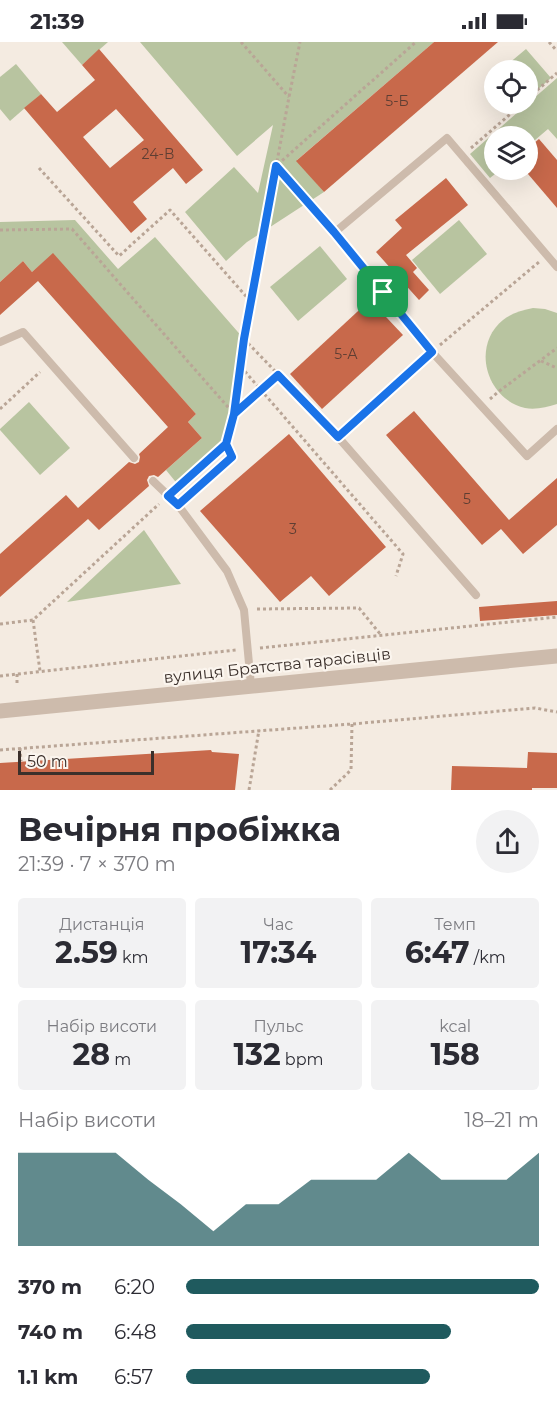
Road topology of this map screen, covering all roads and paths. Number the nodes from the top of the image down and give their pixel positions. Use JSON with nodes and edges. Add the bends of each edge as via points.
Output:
{"nodes":[{"id":1,"x":241,"y":42,"type":"edge"},
{"id":2,"x":300,"y":42,"type":"edge"},
{"id":3,"x":416,"y":42,"type":"edge"},
{"id":4,"x":549,"y":42,"type":"edge"},
{"id":5,"x":557,"y":51,"type":"edge"},
{"id":6,"x":557,"y":73,"type":"edge"},
{"id":7,"x":538,"y":89,"type":"edge"},
{"id":8,"x":289,"y":97,"type":"junction"},
{"id":9,"x":510,"y":114,"type":"edge"},
{"id":10,"x":462,"y":155,"type":"junction"},
{"id":11,"x":276,"y":166,"type":"junction"},
{"id":12,"x":39,"y":168,"type":"dead end"},
{"id":13,"x":0,"y":230,"type":"edge"},
{"id":14,"x":334,"y":232,"type":"junction"},
{"id":15,"x":547,"y":255,"type":"junction"},
{"id":16,"x":557,"y":267,"type":"edge"},
{"id":17,"x":251,"y":302,"type":"junction"},
{"id":18,"x":244,"y":339,"type":"junction"},
{"id":19,"x":0,"y":342,"type":"edge"},
{"id":20,"x":557,"y":348,"type":"edge"},
{"id":21,"x":432,"y":352,"type":"junction"},
{"id":22,"x":541,"y":361,"type":"junction"},
{"id":23,"x":50,"y":362,"type":"junction"},
{"id":24,"x":240,"y":367,"type":"junction"},
{"id":25,"x":557,"y":368,"type":"edge"},
{"id":26,"x":278,"y":375,"type":"junction"},
{"id":27,"x":261,"y":390,"type":"junction"},
{"id":28,"x":482,"y":407,"type":"junction"},
{"id":29,"x":0,"y":409,"type":"edge"},
{"id":30,"x":234,"y":414,"type":"junction"},
{"id":31,"x":557,"y":429,"type":"edge"},
{"id":32,"x":338,"y":437,"type":"junction"},
{"id":33,"x":226,"y":444,"type":"joint"},
{"id":34,"x":134,"y":459,"type":"dead end"},
{"id":35,"x":153,"y":481,"type":"dead end"},
{"id":36,"x":168,"y":496,"type":"junction"},
{"id":37,"x":178,"y":505,"type":"junction"},
{"id":38,"x":396,"y":576,"type":"dead end"},
{"id":39,"x":476,"y":595,"type":"dead end"},
{"id":40,"x":244,"y":609,"type":"junction"},
{"id":41,"x":557,"y":616,"type":"edge"},
{"id":42,"x":33,"y":620,"type":"junction"},
{"id":43,"x":0,"y":624,"type":"edge"},
{"id":44,"x":381,"y":635,"type":"junction"},
{"id":45,"x":248,"y":649,"type":"junction"},
{"id":46,"x":557,"y":656,"type":"edge"},
{"id":47,"x":40,"y":671,"type":"junction"},
{"id":48,"x":1,"y":674,"type":"edge"},
{"id":49,"x":17,"y":674,"type":"junction"},
{"id":50,"x":251,"y":685,"type":"junction"},
{"id":51,"x":17,"y":686,"type":"dead end"},
{"id":52,"x":0,"y":711,"type":"edge"},
{"id":53,"x":557,"y":712,"type":"edge"},
{"id":54,"x":352,"y":724,"type":"junction"},
{"id":55,"x":259,"y":730,"type":"junction"},
{"id":56,"x":20,"y":748,"type":"junction"},
{"id":57,"x":0,"y":750,"type":"edge"},
{"id":58,"x":21,"y":761,"type":"dead end"},
{"id":59,"x":249,"y":790,"type":"edge"},
{"id":60,"x":330,"y":790,"type":"edge"}],
"edges":[{"from":1,"to":8,"type":"path"},
{"from":2,"to":8,"type":"path"},
{"from":3,"to":11,"type":"path"},
{"from":4,"to":5,"type":"path"},
{"from":6,"to":7,"type":"path"},
{"from":8,"to":11,"type":"path"},
{"from":9,"to":10,"type":"path"},
{"from":10,"to":14,"type":"lane","via":[[447,138]]},
{"from":10,"to":15,"type":"lane"},
{"from":11,"to":14,"type":"path"},
{"from":11,"to":17,"type":"path"},
{"from":12,"to":17,"type":"path","via":[[119,256],[170,210]]},
{"from":13,"to":30,"type":"path","via":[[72,229]]},
{"from":14,"to":21,"type":"lane"},
{"from":15,"to":16,"type":"lane"},
{"from":15,"to":21,"type":"path"},
{"from":17,"to":18,"type":"path"},
{"from":18,"to":24,"type":"path"},
{"from":18,"to":26,"type":"path"},
{"from":19,"to":23,"type":"lane","via":[[23,332]]},
{"from":20,"to":22,"type":"path"},
{"from":21,"to":28,"type":"lane"},
{"from":21,"to":32,"type":"lane"},
{"from":22,"to":25,"type":"path"},
{"from":22,"to":28,"type":"path"},
{"from":23,"to":29,"type":"path"},
{"from":23,"to":34,"type":"lane"},
{"from":24,"to":27,"type":"path"},
{"from":24,"to":30,"type":"path"},
{"from":26,"to":27,"type":"path"},
{"from":26,"to":32,"type":"path"},
{"from":27,"to":30,"type":"path"},
{"from":27,"to":38,"type":"path","via":[[403,554]]},
{"from":28,"to":31,"type":"lane","via":[[527,456]]},
{"from":30,"to":33,"type":"path"},
{"from":32,"to":39,"type":"lane"},
{"from":33,"to":37,"type":"lane","via":[[232,457]]},
{"from":35,"to":36,"type":"lane"},
{"from":36,"to":37,"type":"lane"},
{"from":36,"to":42,"type":"path"},
{"from":37,"to":40,"type":"lane","via":[[227,571]]},
{"from":40,"to":44,"type":"path","via":[[359,608]]},
{"from":40,"to":45,"type":"lane"},
{"from":41,"to":44,"type":"path"},
{"from":42,"to":43,"type":"path"},
{"from":42,"to":47,"type":"path"},
{"from":44,"to":45,"type":"path"},
{"from":45,"to":47,"type":"path"},
{"from":45,"to":50,"type":"lane"},
{"from":46,"to":50,"type":"street","name":"вулиця Братства тарасівців"},
{"from":47,"to":49,"type":"path"},
{"from":48,"to":49,"type":"path"},
{"from":49,"to":51,"type":"path"},
{"from":50,"to":52,"type":"street","name":"вулиця Братства тарасівців"},
{"from":53,"to":54,"type":"path","via":[[535,708]]},
{"from":54,"to":55,"type":"path"},
{"from":54,"to":60,"type":"path","via":[[351,770]]},
{"from":55,"to":56,"type":"path"},
{"from":55,"to":59,"type":"path"},
{"from":56,"to":57,"type":"path"},
{"from":56,"to":58,"type":"path"}]}
